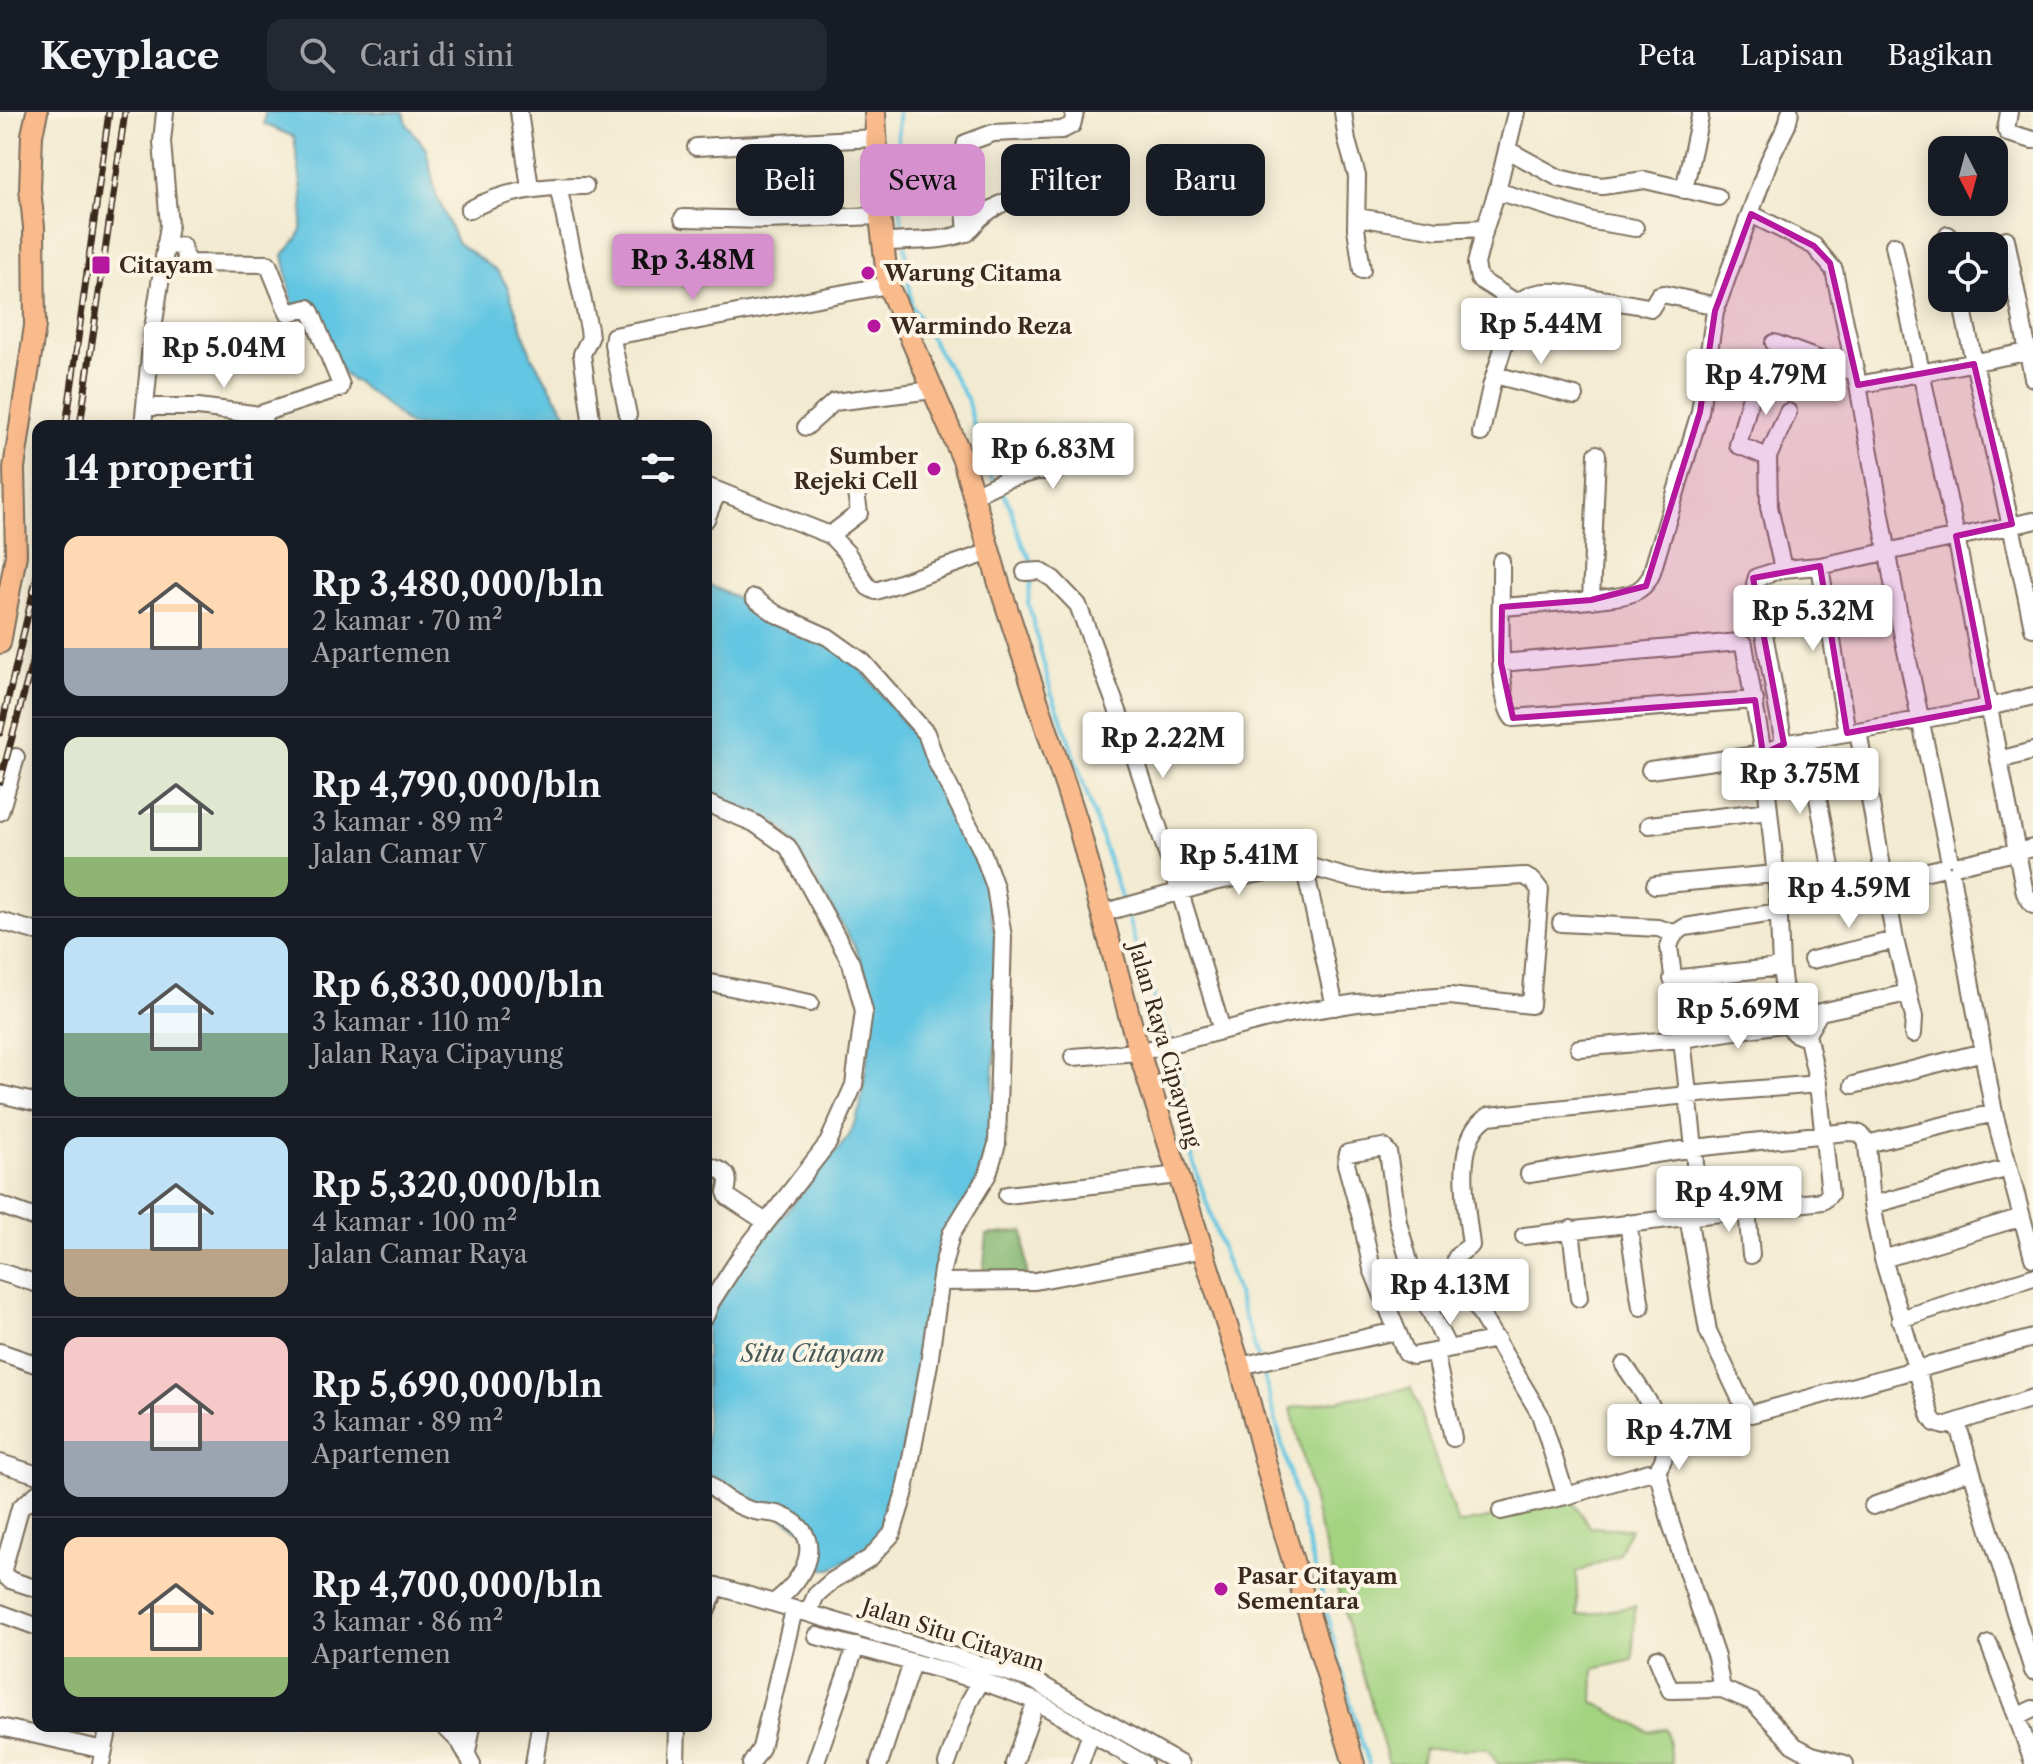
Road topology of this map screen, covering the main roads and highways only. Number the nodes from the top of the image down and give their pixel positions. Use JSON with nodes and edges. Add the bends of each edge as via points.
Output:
{"nodes":[{"id":1,"x":37,"y":112,"type":"edge"},
{"id":2,"x":875,"y":112,"type":"edge"},
{"id":3,"x":9,"y":442,"type":"edge"},
{"id":4,"x":0,"y":643,"type":"edge"},
{"id":5,"x":1354,"y":1764,"type":"edge"}],
"edges":[{"from":1,"to":3,"type":"main road","via":[[30,189],[35,326]]},
{"from":2,"to":5,"type":"main road","name":"Jalan Raya Cipayung","via":[[880,216],[899,241],[888,285],[963,460],[982,491],[990,552],[1108,912],[1139,1052],[1245,1365],[1281,1521]]},
{"from":3,"to":4,"type":"main road","via":[[16,555]]}]}
